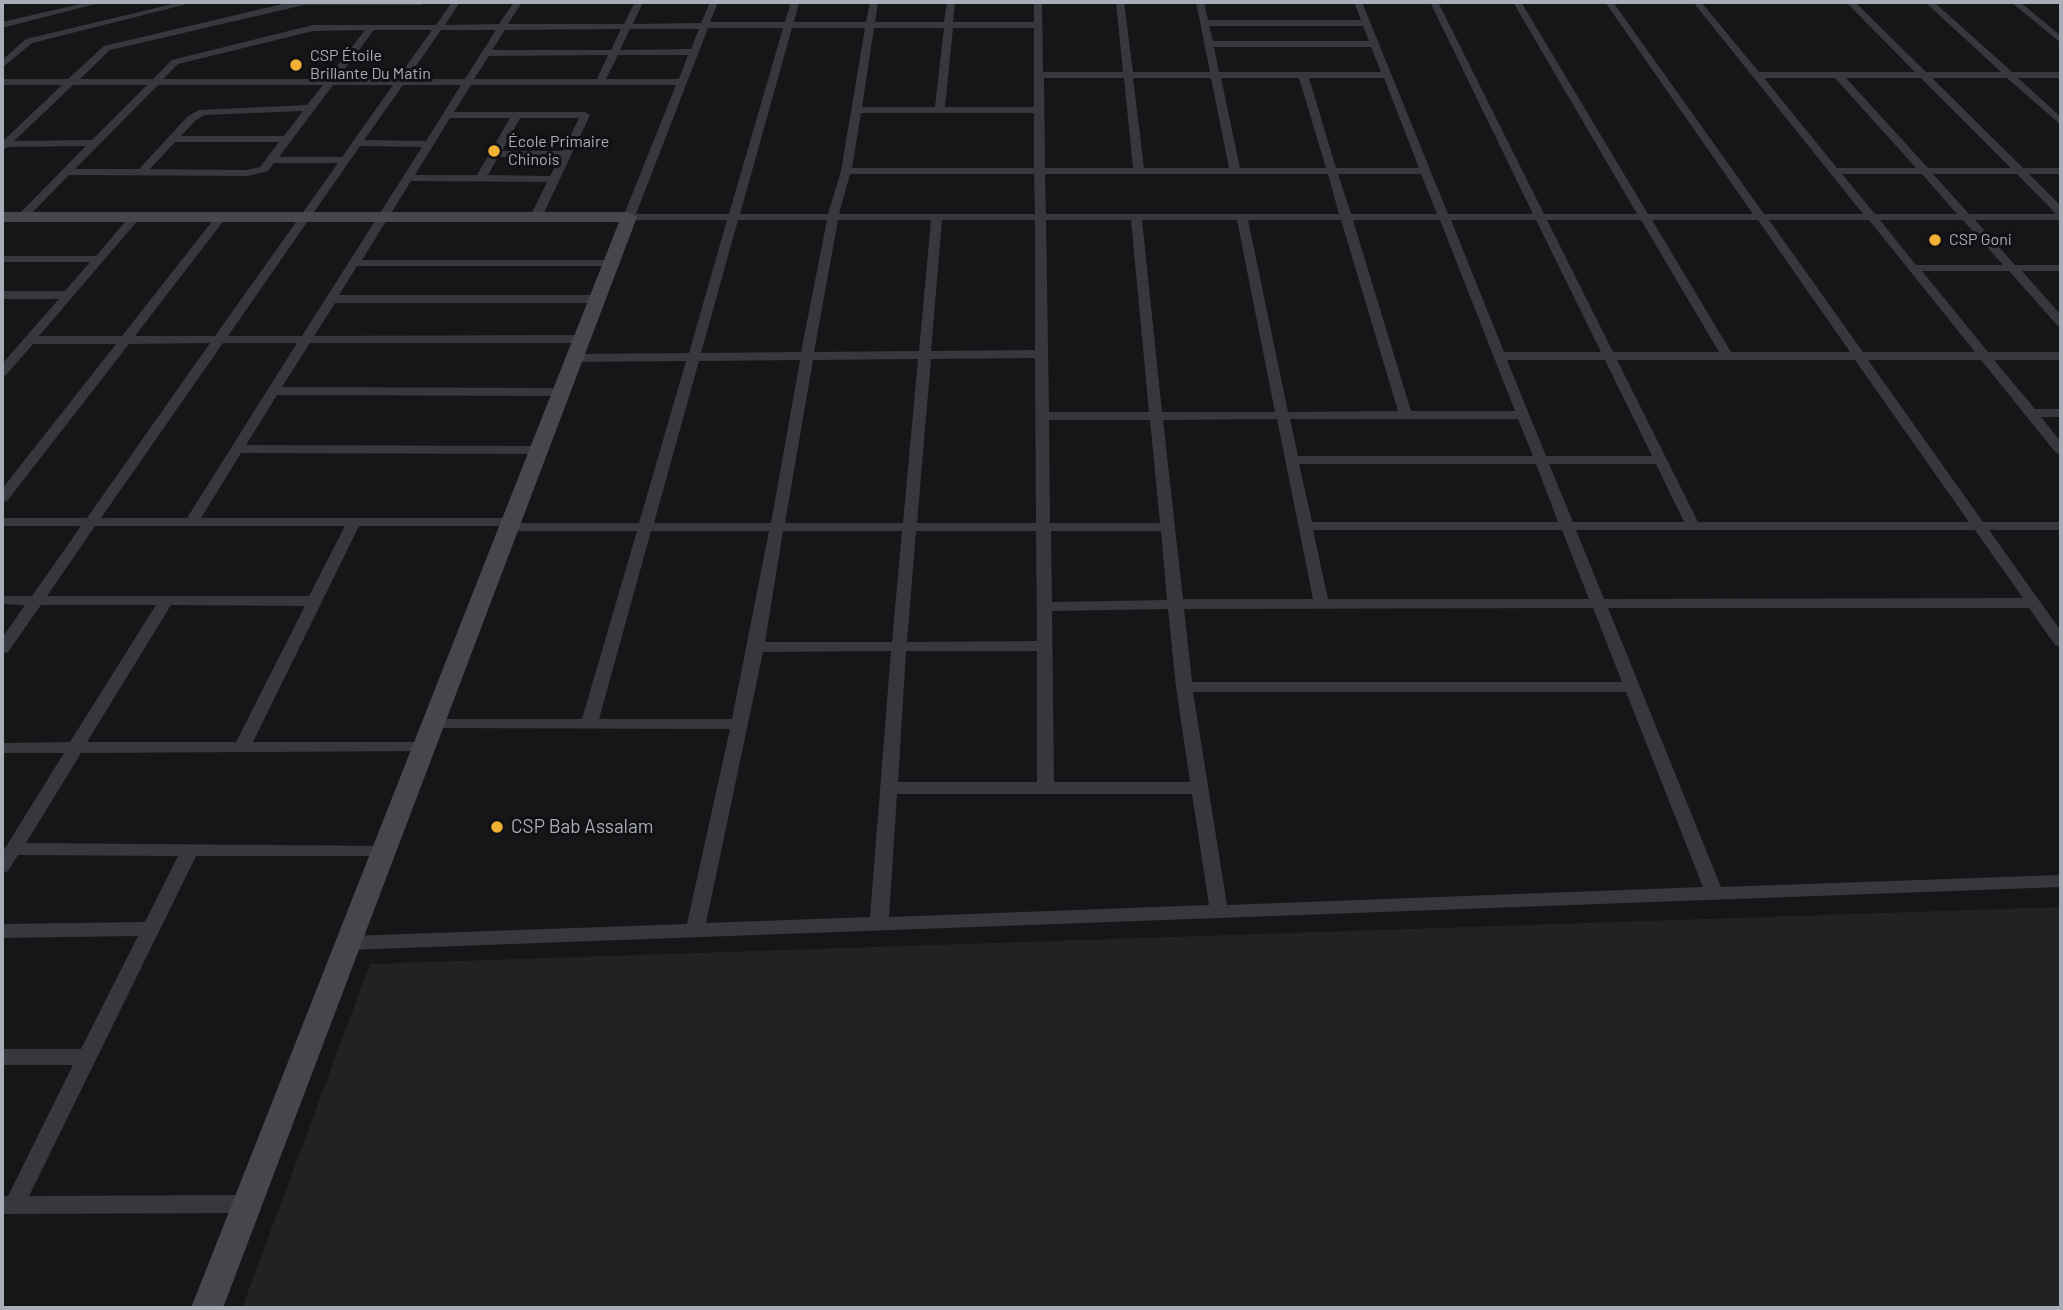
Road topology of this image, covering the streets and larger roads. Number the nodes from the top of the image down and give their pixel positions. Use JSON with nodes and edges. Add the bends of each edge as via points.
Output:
{"nodes":[{"id":1,"x":62,"y":2,"type":"edge"},
{"id":2,"x":99,"y":2,"type":"edge"},
{"id":3,"x":191,"y":2,"type":"edge"},
{"id":4,"x":299,"y":2,"type":"edge"},
{"id":5,"x":421,"y":2,"type":"edge"},
{"id":6,"x":456,"y":2,"type":"edge"},
{"id":7,"x":518,"y":2,"type":"edge"},
{"id":8,"x":639,"y":2,"type":"edge"},
{"id":9,"x":714,"y":2,"type":"edge"},
{"id":10,"x":795,"y":2,"type":"edge"},
{"id":11,"x":874,"y":2,"type":"edge"},
{"id":12,"x":951,"y":2,"type":"edge"},
{"id":13,"x":1038,"y":2,"type":"edge"},
{"id":14,"x":1120,"y":2,"type":"edge"},
{"id":15,"x":1200,"y":2,"type":"edge"},
{"id":16,"x":1358,"y":2,"type":"edge"},
{"id":17,"x":1434,"y":2,"type":"edge"},
{"id":18,"x":1517,"y":2,"type":"edge"},
{"id":19,"x":1609,"y":2,"type":"edge"},
{"id":20,"x":1697,"y":2,"type":"edge"},
{"id":21,"x":1850,"y":2,"type":"edge"},
{"id":22,"x":1929,"y":2,"type":"edge"},
{"id":23,"x":2015,"y":2,"type":"edge"},
{"id":24,"x":72,"y":8,"type":"junction"},
{"id":25,"x":1205,"y":23,"type":"junction"},
{"id":26,"x":1366,"y":23,"type":"junction"},
{"id":27,"x":97,"y":24,"type":"junction"},
{"id":28,"x":2,"y":25,"type":"edge"},
{"id":29,"x":789,"y":25,"type":"junction"},
{"id":30,"x":870,"y":25,"type":"junction"},
{"id":31,"x":948,"y":25,"type":"junction"},
{"id":32,"x":1038,"y":25,"type":"junction"},
{"id":33,"x":705,"y":26,"type":"junction"},
{"id":34,"x":372,"y":27,"type":"junction"},
{"id":35,"x":438,"y":27,"type":"junction"},
{"id":36,"x":502,"y":27,"type":"junction"},
{"id":37,"x":627,"y":27,"type":"junction"},
{"id":38,"x":107,"y":31,"type":"dead end"},
{"id":39,"x":117,"y":37,"type":"dead end"},
{"id":40,"x":2061,"y":40,"type":"edge"},
{"id":41,"x":127,"y":44,"type":"junction"},
{"id":42,"x":1209,"y":44,"type":"junction"},
{"id":43,"x":1374,"y":44,"type":"junction"},
{"id":44,"x":615,"y":52,"type":"junction"},
{"id":45,"x":694,"y":52,"type":"junction"},
{"id":46,"x":486,"y":53,"type":"junction"},
{"id":47,"x":2,"y":65,"type":"edge"},
{"id":48,"x":1039,"y":75,"type":"junction"},
{"id":49,"x":1128,"y":75,"type":"junction"},
{"id":50,"x":1215,"y":75,"type":"junction"},
{"id":51,"x":1303,"y":75,"type":"junction"},
{"id":52,"x":1387,"y":75,"type":"junction"},
{"id":53,"x":1757,"y":75,"type":"junction"},
{"id":54,"x":1839,"y":75,"type":"junction"},
{"id":55,"x":1924,"y":75,"type":"junction"},
{"id":56,"x":2010,"y":75,"type":"junction"},
{"id":57,"x":2061,"y":75,"type":"edge"},
{"id":58,"x":2,"y":82,"type":"edge"},
{"id":59,"x":71,"y":82,"type":"junction"},
{"id":60,"x":155,"y":82,"type":"junction"},
{"id":61,"x":330,"y":82,"type":"junction"},
{"id":62,"x":399,"y":82,"type":"junction"},
{"id":63,"x":467,"y":82,"type":"junction"},
{"id":64,"x":600,"y":82,"type":"junction"},
{"id":65,"x":682,"y":82,"type":"junction"},
{"id":66,"x":310,"y":108,"type":"junction"},
{"id":67,"x":856,"y":110,"type":"junction"},
{"id":68,"x":940,"y":110,"type":"junction"},
{"id":69,"x":1039,"y":110,"type":"junction"},
{"id":70,"x":447,"y":115,"type":"junction"},
{"id":71,"x":517,"y":115,"type":"junction"},
{"id":72,"x":2061,"y":122,"type":"edge"},
{"id":73,"x":172,"y":139,"type":"junction"},
{"id":74,"x":287,"y":139,"type":"junction"},
{"id":75,"x":95,"y":143,"type":"junction"},
{"id":76,"x":356,"y":144,"type":"junction"},
{"id":77,"x":429,"y":144,"type":"junction"},
{"id":78,"x":4,"y":146,"type":"edge"},
{"id":79,"x":495,"y":154,"type":"junction"},
{"id":80,"x":566,"y":154,"type":"junction"},
{"id":81,"x":271,"y":160,"type":"junction"},
{"id":82,"x":344,"y":160,"type":"junction"},
{"id":83,"x":2061,"y":170,"type":"edge"},
{"id":84,"x":846,"y":171,"type":"junction"},
{"id":85,"x":1040,"y":171,"type":"junction"},
{"id":86,"x":1139,"y":171,"type":"junction"},
{"id":87,"x":1235,"y":171,"type":"junction"},
{"id":88,"x":1332,"y":171,"type":"junction"},
{"id":89,"x":1425,"y":171,"type":"junction"},
{"id":90,"x":1834,"y":171,"type":"junction"},
{"id":91,"x":1924,"y":171,"type":"junction"},
{"id":92,"x":2020,"y":171,"type":"junction"},
{"id":93,"x":67,"y":172,"type":"junction"},
{"id":94,"x":142,"y":172,"type":"junction"},
{"id":95,"x":407,"y":178,"type":"junction"},
{"id":96,"x":481,"y":178,"type":"junction"},
{"id":97,"x":554,"y":179,"type":"junction"},
{"id":98,"x":2061,"y":215,"type":"edge"},
{"id":99,"x":2,"y":217,"type":"edge"},
{"id":100,"x":22,"y":217,"type":"junction"},
{"id":101,"x":135,"y":217,"type":"junction"},
{"id":102,"x":221,"y":217,"type":"junction"},
{"id":103,"x":304,"y":217,"type":"junction"},
{"id":104,"x":383,"y":217,"type":"junction"},
{"id":105,"x":536,"y":217,"type":"junction"},
{"id":106,"x":629,"y":217,"type":"junction"},
{"id":107,"x":734,"y":217,"type":"junction"},
{"id":108,"x":833,"y":217,"type":"junction"},
{"id":109,"x":937,"y":217,"type":"junction"},
{"id":110,"x":1040,"y":217,"type":"junction"},
{"id":111,"x":1136,"y":217,"type":"junction"},
{"id":112,"x":1242,"y":217,"type":"junction"},
{"id":113,"x":1346,"y":217,"type":"junction"},
{"id":114,"x":1444,"y":217,"type":"junction"},
{"id":115,"x":1540,"y":217,"type":"junction"},
{"id":116,"x":1644,"y":217,"type":"junction"},
{"id":117,"x":1761,"y":217,"type":"junction"},
{"id":118,"x":1872,"y":217,"type":"junction"},
{"id":119,"x":1966,"y":217,"type":"junction"},
{"id":120,"x":2,"y":259,"type":"edge"},
{"id":121,"x":100,"y":259,"type":"junction"},
{"id":122,"x":354,"y":263,"type":"junction"},
{"id":123,"x":612,"y":263,"type":"junction"},
{"id":124,"x":1914,"y":268,"type":"junction"},
{"id":125,"x":2013,"y":268,"type":"junction"},
{"id":126,"x":2061,"y":268,"type":"edge"},
{"id":127,"x":2,"y":295,"type":"edge"},
{"id":128,"x":68,"y":295,"type":"junction"},
{"id":129,"x":331,"y":299,"type":"junction"},
{"id":130,"x":597,"y":299,"type":"junction"},
{"id":131,"x":2061,"y":322,"type":"edge"},
{"id":132,"x":30,"y":340,"type":"junction"},
{"id":133,"x":125,"y":340,"type":"junction"},
{"id":134,"x":218,"y":340,"type":"junction"},
{"id":135,"x":306,"y":340,"type":"junction"},
{"id":136,"x":579,"y":348,"type":"junction"},
{"id":137,"x":1041,"y":354,"type":"junction"},
{"id":138,"x":925,"y":355,"type":"junction"},
{"id":139,"x":694,"y":356,"type":"junction"},
{"id":140,"x":807,"y":356,"type":"junction"},
{"id":141,"x":1499,"y":356,"type":"junction"},
{"id":142,"x":1609,"y":356,"type":"junction"},
{"id":143,"x":1727,"y":356,"type":"junction"},
{"id":144,"x":1860,"y":356,"type":"junction"},
{"id":145,"x":1985,"y":356,"type":"junction"},
{"id":146,"x":2061,"y":356,"type":"edge"},
{"id":147,"x":2,"y":372,"type":"edge"},
{"id":148,"x":273,"y":391,"type":"junction"},
{"id":149,"x":562,"y":392,"type":"junction"},
{"id":150,"x":2031,"y":412,"type":"junction"},
{"id":151,"x":2061,"y":412,"type":"edge"},
{"id":152,"x":1156,"y":415,"type":"junction"},
{"id":153,"x":1283,"y":415,"type":"junction"},
{"id":154,"x":1406,"y":415,"type":"junction"},
{"id":155,"x":1523,"y":415,"type":"junction"},
{"id":156,"x":1042,"y":416,"type":"junction"},
{"id":157,"x":237,"y":449,"type":"junction"},
{"id":158,"x":539,"y":450,"type":"junction"},
{"id":159,"x":2061,"y":450,"type":"edge"},
{"id":160,"x":1292,"y":460,"type":"junction"},
{"id":161,"x":1541,"y":460,"type":"junction"},
{"id":162,"x":1660,"y":460,"type":"junction"},
{"id":163,"x":2,"y":498,"type":"edge"},
{"id":164,"x":2,"y":522,"type":"edge"},
{"id":165,"x":90,"y":522,"type":"junction"},
{"id":166,"x":191,"y":522,"type":"junction"},
{"id":167,"x":354,"y":522,"type":"junction"},
{"id":168,"x":510,"y":524,"type":"junction"},
{"id":169,"x":1306,"y":526,"type":"junction"},
{"id":170,"x":1567,"y":526,"type":"junction"},
{"id":171,"x":1693,"y":526,"type":"junction"},
{"id":172,"x":1980,"y":526,"type":"junction"},
{"id":173,"x":2061,"y":526,"type":"edge"},
{"id":174,"x":645,"y":527,"type":"junction"},
{"id":175,"x":777,"y":527,"type":"junction"},
{"id":176,"x":909,"y":527,"type":"junction"},
{"id":177,"x":1043,"y":527,"type":"junction"},
{"id":178,"x":1168,"y":527,"type":"junction"},
{"id":179,"x":2,"y":600,"type":"edge"},
{"id":180,"x":36,"y":600,"type":"junction"},
{"id":181,"x":166,"y":600,"type":"junction"},
{"id":182,"x":315,"y":600,"type":"junction"},
{"id":183,"x":1321,"y":603,"type":"junction"},
{"id":184,"x":1598,"y":603,"type":"junction"},
{"id":185,"x":2034,"y":603,"type":"junction"},
{"id":186,"x":1175,"y":604,"type":"junction"},
{"id":187,"x":1044,"y":607,"type":"junction"},
{"id":188,"x":2061,"y":642,"type":"edge"},
{"id":189,"x":898,"y":646,"type":"junction"},
{"id":190,"x":1044,"y":646,"type":"junction"},
{"id":191,"x":755,"y":647,"type":"junction"},
{"id":192,"x":2,"y":649,"type":"edge"},
{"id":193,"x":1184,"y":687,"type":"junction"},
{"id":194,"x":1632,"y":687,"type":"junction"},
{"id":195,"x":433,"y":724,"type":"junction"},
{"id":196,"x":589,"y":724,"type":"junction"},
{"id":197,"x":737,"y":724,"type":"junction"},
{"id":198,"x":76,"y":747,"type":"junction"},
{"id":199,"x":242,"y":747,"type":"junction"},
{"id":200,"x":424,"y":747,"type":"junction"},
{"id":201,"x":2,"y":748,"type":"edge"},
{"id":202,"x":888,"y":788,"type":"junction"},
{"id":203,"x":1046,"y":788,"type":"junction"},
{"id":204,"x":1200,"y":788,"type":"junction"},
{"id":205,"x":13,"y":849,"type":"junction"},
{"id":206,"x":190,"y":850,"type":"junction"},
{"id":207,"x":385,"y":850,"type":"junction"},
{"id":208,"x":2,"y":867,"type":"edge"},
{"id":209,"x":2061,"y":881,"type":"edge"},
{"id":210,"x":1714,"y":893,"type":"junction"},
{"id":211,"x":1219,"y":911,"type":"junction"},
{"id":212,"x":879,"y":924,"type":"junction"},
{"id":213,"x":151,"y":929,"type":"junction"},
{"id":214,"x":695,"y":930,"type":"junction"},
{"id":215,"x":2,"y":931,"type":"edge"},
{"id":216,"x":349,"y":943,"type":"junction"},
{"id":217,"x":2,"y":1057,"type":"edge"},
{"id":218,"x":88,"y":1057,"type":"junction"},
{"id":219,"x":248,"y":1204,"type":"junction"},
{"id":220,"x":8,"y":1205,"type":"edge"},
{"id":221,"x":207,"y":1308,"type":"edge"}],
"edges":[{"from":1,"to":24,"type":"street"},
{"from":2,"to":24,"type":"street"},
{"from":3,"to":27,"type":"street"},
{"from":4,"to":5,"type":"street"},
{"from":4,"to":41,"type":"street"},
{"from":6,"to":35,"type":"street"},
{"from":7,"to":36,"type":"street"},
{"from":8,"to":37,"type":"street"},
{"from":9,"to":33,"type":"street"},
{"from":10,"to":29,"type":"street"},
{"from":11,"to":30,"type":"street"},
{"from":12,"to":31,"type":"street"},
{"from":13,"to":32,"type":"street"},
{"from":14,"to":49,"type":"street"},
{"from":15,"to":25,"type":"street"},
{"from":16,"to":26,"type":"street"},
{"from":17,"to":115,"type":"street"},
{"from":18,"to":116,"type":"street"},
{"from":19,"to":117,"type":"street"},
{"from":20,"to":53,"type":"street"},
{"from":21,"to":55,"type":"street"},
{"from":22,"to":56,"type":"street"},
{"from":23,"to":40,"type":"street"},
{"from":24,"to":27,"type":"street"},
{"from":24,"to":28,"type":"street"},
{"from":25,"to":26,"type":"street"},
{"from":25,"to":42,"type":"street"},
{"from":26,"to":43,"type":"street"},
{"from":27,"to":38,"type":"street"},
{"from":27,"to":47,"type":"street","via":[[29,41]]},
{"from":29,"to":30,"type":"street"},
{"from":29,"to":33,"type":"street"},
{"from":29,"to":107,"type":"street"},
{"from":30,"to":31,"type":"street"},
{"from":30,"to":67,"type":"street"},
{"from":31,"to":32,"type":"street"},
{"from":31,"to":68,"type":"street"},
{"from":32,"to":48,"type":"street"},
{"from":33,"to":37,"type":"street"},
{"from":33,"to":45,"type":"street"},
{"from":34,"to":35,"type":"street"},
{"from":34,"to":60,"type":"street","via":[[313,28],[175,62]]},
{"from":34,"to":61,"type":"street"},
{"from":35,"to":36,"type":"street"},
{"from":35,"to":62,"type":"street"},
{"from":36,"to":37,"type":"street"},
{"from":36,"to":46,"type":"street"},
{"from":37,"to":44,"type":"street"},
{"from":39,"to":41,"type":"street"},
{"from":41,"to":59,"type":"street","via":[[107,48]]},
{"from":42,"to":43,"type":"street"},
{"from":42,"to":50,"type":"street"},
{"from":43,"to":52,"type":"street"},
{"from":44,"to":45,"type":"street"},
{"from":44,"to":46,"type":"street"},
{"from":44,"to":64,"type":"street"},
{"from":45,"to":65,"type":"street"},
{"from":46,"to":63,"type":"street"},
{"from":48,"to":49,"type":"street"},
{"from":48,"to":69,"type":"street"},
{"from":49,"to":50,"type":"street"},
{"from":49,"to":86,"type":"street"},
{"from":50,"to":51,"type":"street"},
{"from":50,"to":87,"type":"street"},
{"from":51,"to":52,"type":"street"},
{"from":51,"to":88,"type":"street"},
{"from":52,"to":89,"type":"street"},
{"from":53,"to":54,"type":"street"},
{"from":53,"to":90,"type":"street"},
{"from":54,"to":55,"type":"street"},
{"from":54,"to":91,"type":"street"},
{"from":55,"to":56,"type":"street"},
{"from":55,"to":92,"type":"street"},
{"from":56,"to":57,"type":"street"},
{"from":56,"to":72,"type":"street"},
{"from":58,"to":59,"type":"street"},
{"from":59,"to":60,"type":"street"},
{"from":59,"to":78,"type":"street"},
{"from":60,"to":61,"type":"street"},
{"from":60,"to":75,"type":"street"},
{"from":61,"to":62,"type":"street"},
{"from":61,"to":66,"type":"street"},
{"from":62,"to":63,"type":"street"},
{"from":62,"to":76,"type":"street"},
{"from":63,"to":64,"type":"street"},
{"from":63,"to":70,"type":"street"},
{"from":64,"to":65,"type":"street"},
{"from":65,"to":106,"type":"street"},
{"from":66,"to":73,"type":"street","via":[[203,112]]},
{"from":66,"to":74,"type":"street"},
{"from":67,"to":68,"type":"street"},
{"from":67,"to":84,"type":"street"},
{"from":68,"to":69,"type":"street"},
{"from":69,"to":85,"type":"street"},
{"from":70,"to":71,"type":"street"},
{"from":70,"to":77,"type":"street"},
{"from":71,"to":79,"type":"street"},
{"from":71,"to":80,"type":"street","via":[[584,115]]},
{"from":73,"to":74,"type":"street"},
{"from":73,"to":94,"type":"street"},
{"from":74,"to":81,"type":"street"},
{"from":75,"to":78,"type":"street"},
{"from":75,"to":93,"type":"street"},
{"from":76,"to":77,"type":"street"},
{"from":76,"to":82,"type":"street"},
{"from":77,"to":95,"type":"street"},
{"from":79,"to":80,"type":"street"},
{"from":79,"to":96,"type":"street"},
{"from":80,"to":97,"type":"street"},
{"from":81,"to":82,"type":"street"},
{"from":81,"to":94,"type":"street","via":[[256,172]]},
{"from":82,"to":103,"type":"street"},
{"from":83,"to":92,"type":"street"},
{"from":84,"to":85,"type":"street"},
{"from":84,"to":108,"type":"street"},
{"from":85,"to":86,"type":"street"},
{"from":85,"to":110,"type":"street"},
{"from":86,"to":87,"type":"street"},
{"from":87,"to":88,"type":"street"},
{"from":88,"to":89,"type":"street"},
{"from":88,"to":113,"type":"street"},
{"from":89,"to":114,"type":"street"},
{"from":90,"to":91,"type":"street"},
{"from":90,"to":118,"type":"street"},
{"from":91,"to":92,"type":"street"},
{"from":91,"to":119,"type":"street"},
{"from":92,"to":98,"type":"street"},
{"from":93,"to":94,"type":"street"},
{"from":93,"to":100,"type":"street"},
{"from":95,"to":96,"type":"street"},
{"from":95,"to":104,"type":"street"},
{"from":96,"to":97,"type":"street"},
{"from":97,"to":105,"type":"street"},
{"from":98,"to":119,"type":"street"},
{"from":99,"to":100,"type":"street"},
{"from":100,"to":101,"type":"street"},
{"from":101,"to":102,"type":"street"},
{"from":101,"to":121,"type":"street"},
{"from":102,"to":103,"type":"street"},
{"from":102,"to":133,"type":"street"},
{"from":103,"to":104,"type":"street"},
{"from":103,"to":134,"type":"street"},
{"from":104,"to":105,"type":"street"},
{"from":104,"to":122,"type":"street"},
{"from":105,"to":106,"type":"street"},
{"from":106,"to":107,"type":"street"},
{"from":106,"to":123,"type":"street"},
{"from":107,"to":108,"type":"street"},
{"from":107,"to":139,"type":"street"},
{"from":108,"to":109,"type":"street"},
{"from":108,"to":140,"type":"street"},
{"from":109,"to":110,"type":"street"},
{"from":109,"to":138,"type":"street"},
{"from":110,"to":111,"type":"street"},
{"from":110,"to":137,"type":"street"},
{"from":111,"to":112,"type":"street"},
{"from":111,"to":152,"type":"street"},
{"from":112,"to":113,"type":"street"},
{"from":112,"to":153,"type":"street"},
{"from":113,"to":114,"type":"street"},
{"from":113,"to":154,"type":"street"},
{"from":114,"to":115,"type":"street"},
{"from":114,"to":141,"type":"street"},
{"from":115,"to":116,"type":"street"},
{"from":115,"to":142,"type":"street"},
{"from":116,"to":117,"type":"street"},
{"from":116,"to":143,"type":"street"},
{"from":117,"to":118,"type":"street"},
{"from":117,"to":144,"type":"street"},
{"from":118,"to":119,"type":"street"},
{"from":118,"to":124,"type":"street"},
{"from":119,"to":125,"type":"street"},
{"from":120,"to":121,"type":"street"},
{"from":121,"to":128,"type":"street"},
{"from":122,"to":123,"type":"street"},
{"from":122,"to":129,"type":"street"},
{"from":123,"to":130,"type":"street"},
{"from":124,"to":125,"type":"street"},
{"from":124,"to":145,"type":"street"},
{"from":125,"to":126,"type":"street"},
{"from":125,"to":131,"type":"street"},
{"from":127,"to":128,"type":"street"},
{"from":128,"to":132,"type":"street"},
{"from":129,"to":130,"type":"street"},
{"from":129,"to":135,"type":"street"},
{"from":130,"to":136,"type":"street"},
{"from":132,"to":133,"type":"street"},
{"from":132,"to":147,"type":"street"},
{"from":133,"to":134,"type":"street"},
{"from":133,"to":163,"type":"street"},
{"from":134,"to":135,"type":"street"},
{"from":134,"to":165,"type":"street"},
{"from":135,"to":136,"type":"street"},
{"from":135,"to":148,"type":"street"},
{"from":136,"to":139,"type":"street"},
{"from":136,"to":149,"type":"street"},
{"from":137,"to":138,"type":"street"},
{"from":137,"to":156,"type":"street"},
{"from":138,"to":140,"type":"street"},
{"from":138,"to":176,"type":"street"},
{"from":139,"to":140,"type":"street"},
{"from":139,"to":174,"type":"street"},
{"from":140,"to":175,"type":"street"},
{"from":141,"to":142,"type":"street"},
{"from":141,"to":155,"type":"street"},
{"from":142,"to":143,"type":"street"},
{"from":142,"to":162,"type":"street"},
{"from":143,"to":144,"type":"street"},
{"from":144,"to":145,"type":"street"},
{"from":144,"to":172,"type":"street"},
{"from":145,"to":146,"type":"street"},
{"from":145,"to":150,"type":"street"},
{"from":148,"to":149,"type":"street"},
{"from":148,"to":157,"type":"street"},
{"from":149,"to":158,"type":"street"},
{"from":150,"to":151,"type":"street"},
{"from":150,"to":159,"type":"street"},
{"from":152,"to":153,"type":"street"},
{"from":152,"to":156,"type":"street"},
{"from":152,"to":178,"type":"street"},
{"from":153,"to":154,"type":"street"},
{"from":153,"to":160,"type":"street"},
{"from":154,"to":155,"type":"street"},
{"from":155,"to":161,"type":"street"},
{"from":156,"to":177,"type":"street"},
{"from":157,"to":158,"type":"street"},
{"from":157,"to":166,"type":"street"},
{"from":158,"to":168,"type":"street"},
{"from":160,"to":161,"type":"street"},
{"from":160,"to":169,"type":"street"},
{"from":161,"to":162,"type":"street"},
{"from":161,"to":170,"type":"street"},
{"from":162,"to":171,"type":"street"},
{"from":164,"to":165,"type":"street"},
{"from":165,"to":166,"type":"street"},
{"from":165,"to":180,"type":"street"},
{"from":166,"to":167,"type":"street"},
{"from":167,"to":168,"type":"street"},
{"from":167,"to":182,"type":"street"},
{"from":168,"to":174,"type":"street"},
{"from":168,"to":195,"type":"street"},
{"from":169,"to":170,"type":"street"},
{"from":169,"to":183,"type":"street"},
{"from":170,"to":171,"type":"street"},
{"from":170,"to":184,"type":"street"},
{"from":171,"to":172,"type":"street"},
{"from":172,"to":173,"type":"street"},
{"from":172,"to":185,"type":"street"},
{"from":174,"to":175,"type":"street"},
{"from":174,"to":196,"type":"street"},
{"from":175,"to":176,"type":"street"},
{"from":175,"to":191,"type":"street"},
{"from":176,"to":177,"type":"street"},
{"from":176,"to":189,"type":"street"},
{"from":177,"to":178,"type":"street"},
{"from":177,"to":187,"type":"street"},
{"from":178,"to":186,"type":"street"},
{"from":179,"to":180,"type":"street"},
{"from":180,"to":181,"type":"street"},
{"from":180,"to":192,"type":"street"},
{"from":181,"to":182,"type":"street"},
{"from":181,"to":198,"type":"street"},
{"from":182,"to":199,"type":"street"},
{"from":183,"to":184,"type":"street"},
{"from":183,"to":186,"type":"street"},
{"from":184,"to":185,"type":"street"},
{"from":184,"to":194,"type":"street"},
{"from":185,"to":188,"type":"street"},
{"from":186,"to":187,"type":"street"},
{"from":186,"to":193,"type":"street"},
{"from":187,"to":190,"type":"street"},
{"from":189,"to":190,"type":"street"},
{"from":189,"to":191,"type":"street"},
{"from":189,"to":202,"type":"street"},
{"from":190,"to":203,"type":"street"},
{"from":191,"to":197,"type":"street"},
{"from":193,"to":194,"type":"street"},
{"from":193,"to":204,"type":"street"},
{"from":194,"to":210,"type":"street"},
{"from":195,"to":196,"type":"street"},
{"from":195,"to":200,"type":"street"},
{"from":196,"to":197,"type":"street"},
{"from":197,"to":214,"type":"street"},
{"from":198,"to":199,"type":"street"},
{"from":198,"to":201,"type":"street"},
{"from":198,"to":205,"type":"street"},
{"from":199,"to":200,"type":"street"},
{"from":200,"to":207,"type":"street"},
{"from":202,"to":203,"type":"street"},
{"from":202,"to":212,"type":"street"},
{"from":203,"to":204,"type":"street"},
{"from":204,"to":211,"type":"street"},
{"from":205,"to":206,"type":"street"},
{"from":205,"to":208,"type":"street"},
{"from":206,"to":207,"type":"street"},
{"from":206,"to":213,"type":"street"},
{"from":207,"to":216,"type":"street"},
{"from":209,"to":210,"type":"street"},
{"from":210,"to":211,"type":"street"},
{"from":211,"to":212,"type":"street"},
{"from":212,"to":214,"type":"street"},
{"from":213,"to":215,"type":"street"},
{"from":213,"to":218,"type":"street"},
{"from":214,"to":216,"type":"street"},
{"from":216,"to":219,"type":"street"},
{"from":217,"to":218,"type":"street"},
{"from":218,"to":220,"type":"street"},
{"from":219,"to":220,"type":"street"},
{"from":219,"to":221,"type":"street"}]}
